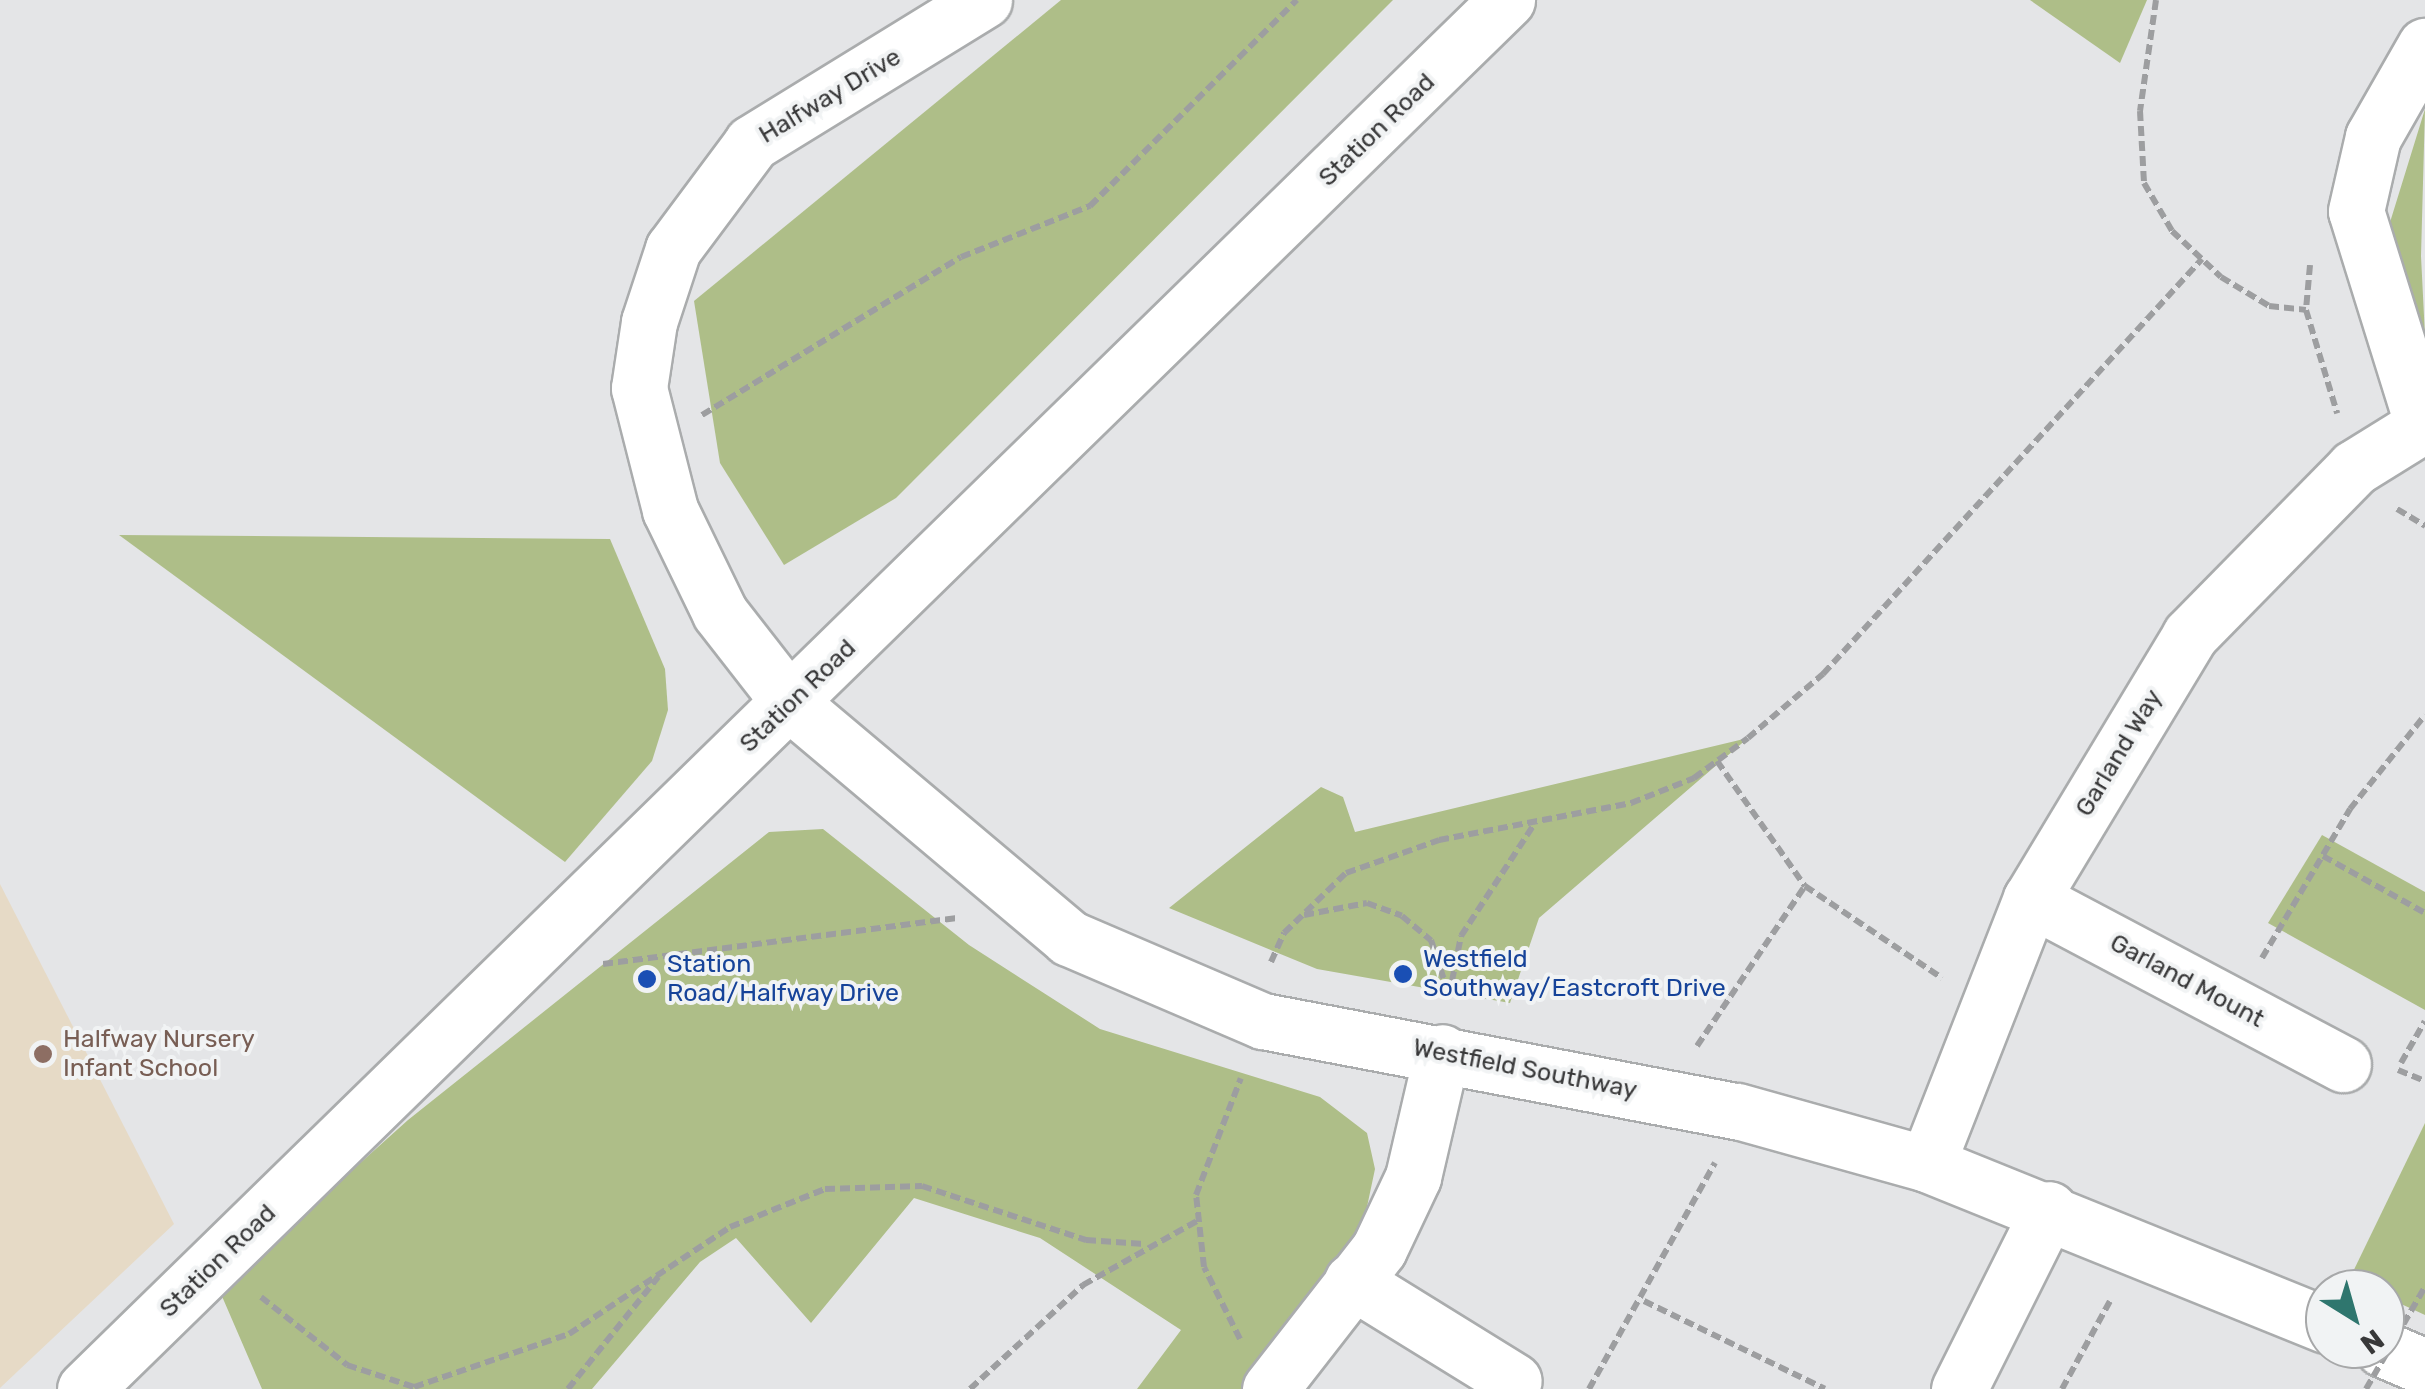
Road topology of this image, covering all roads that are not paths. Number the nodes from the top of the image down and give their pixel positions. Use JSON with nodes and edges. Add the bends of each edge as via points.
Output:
{"nodes":[{"id":1,"x":984,"y":0,"type":"edge"},
{"id":2,"x":1508,"y":0,"type":"edge"},
{"id":3,"x":2425,"y":46,"type":"edge"},
{"id":4,"x":2424,"y":425,"type":"edge"},
{"id":5,"x":790,"y":703,"type":"junction"},
{"id":6,"x":2031,"y":899,"type":"junction"},
{"id":7,"x":1442,"y":1052,"type":"junction"},
{"id":8,"x":2343,"y":1064,"type":"dead end"},
{"id":9,"x":1927,"y":1164,"type":"junction"},
{"id":10,"x":2049,"y":1209,"type":"junction"},
{"id":11,"x":1352,"y":1282,"type":"junction"},
{"id":12,"x":2305,"y":1317,"type":"edge"},
{"id":13,"x":1256,"y":1367,"type":"edge"},
{"id":14,"x":1514,"y":1382,"type":"dead end"},
{"id":15,"x":85,"y":1389,"type":"edge"},
{"id":16,"x":1960,"y":1389,"type":"edge"}],
"edges":[{"from":1,"to":5,"type":"street","name":"Halfway Drive","via":[[752,143],[673,249],[649,322],[640,388],[650,450],[720,612]]},
{"from":2,"to":5,"type":"street","name":"Station Road"},
{"from":3,"to":4,"type":"street","via":[[2373,137],[2356,211]]},
{"from":4,"to":6,"type":"street","name":"Garland Way","via":[[2354,468],[2190,636]]},
{"from":5,"to":7,"type":"street","name":"Westfield Southway","via":[[1069,938],[1263,1022]]},
{"from":5,"to":15,"type":"street","name":"Station Road"},
{"from":6,"to":8,"type":"street","name":"Garland Mount"},
{"from":6,"to":9,"type":"street","name":"Garland Way","via":[[1984,1001]]},
{"from":7,"to":9,"type":"street","name":"Westfield Southway","via":[[1738,1111]]},
{"from":7,"to":11,"type":"street","via":[[1413,1177],[1379,1248]]},
{"from":9,"to":10,"type":"street","name":"Westfield Southway"},
{"from":10,"to":12,"type":"street","name":"Westfield Southway"},
{"from":10,"to":16,"type":"street"},
{"from":11,"to":13,"type":"street"},
{"from":11,"to":14,"type":"street"}]}
